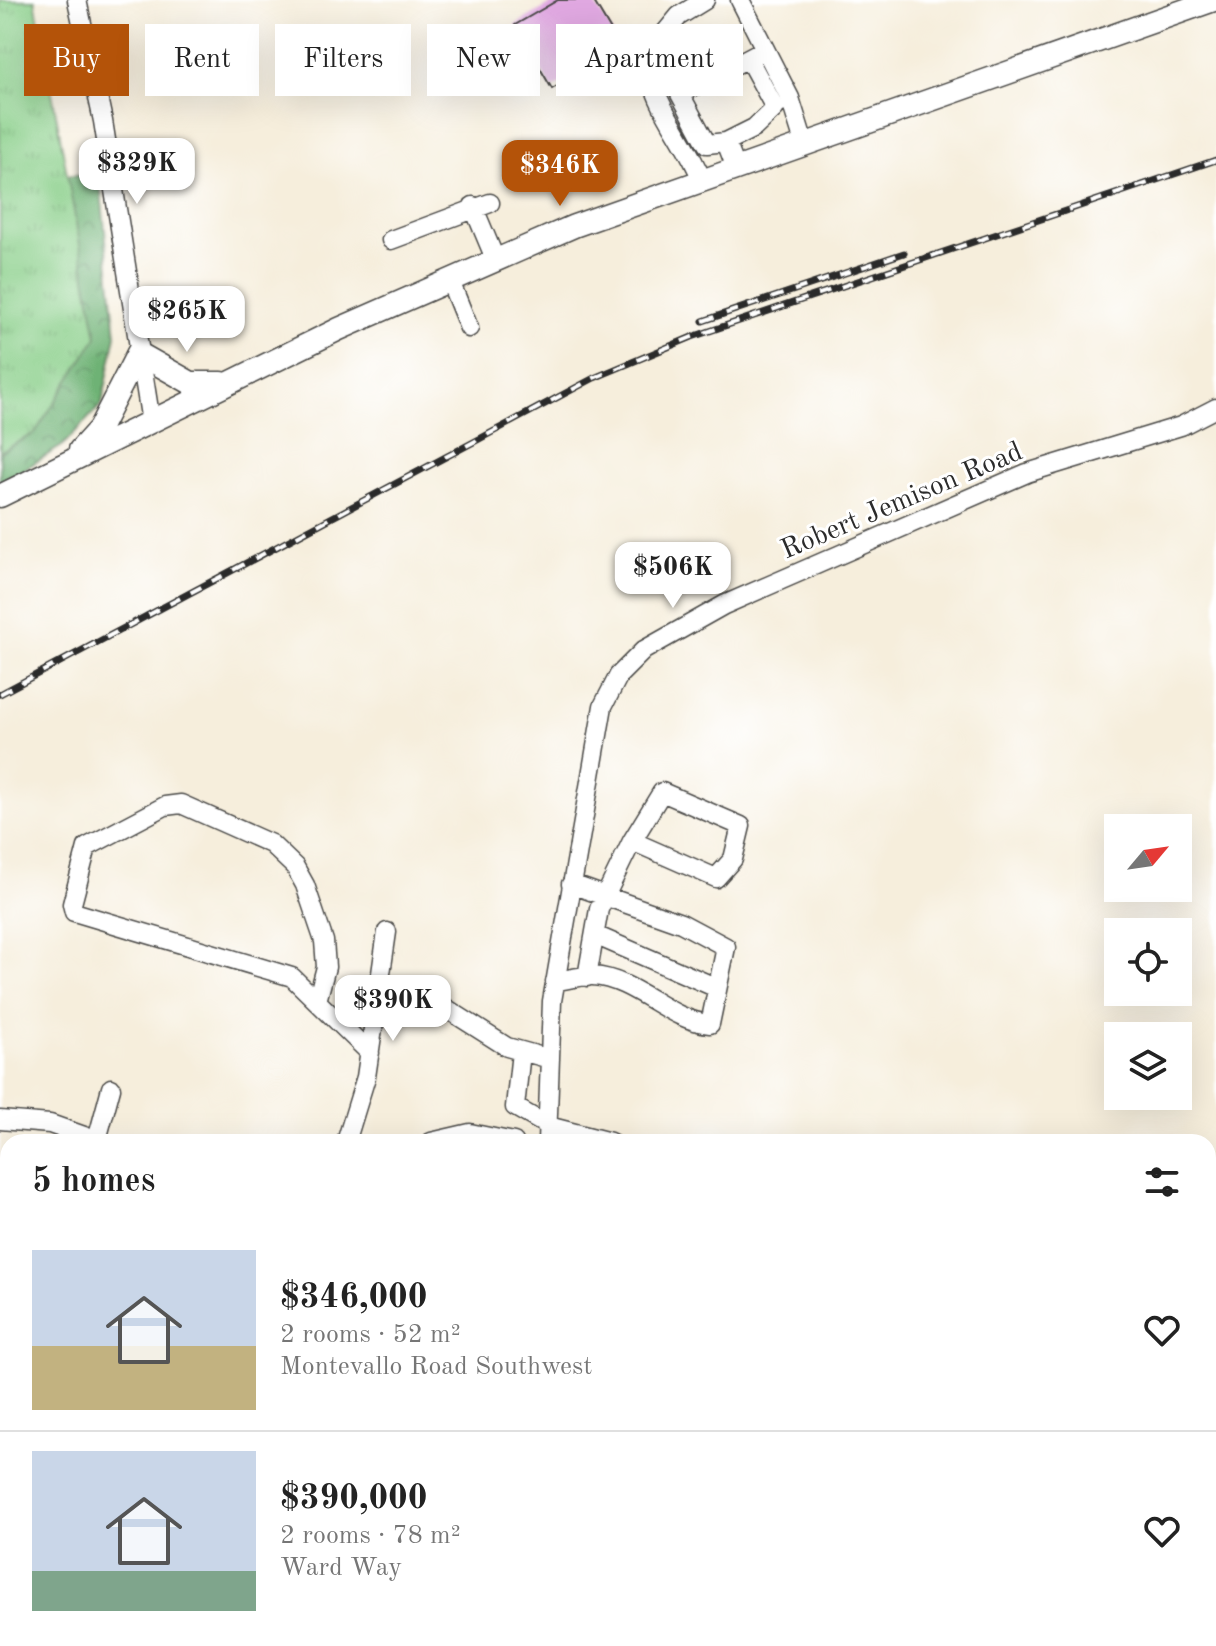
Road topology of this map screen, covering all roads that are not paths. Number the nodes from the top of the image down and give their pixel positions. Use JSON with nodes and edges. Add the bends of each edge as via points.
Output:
{"nodes":[{"id":1,"x":77,"y":0,"type":"edge"},
{"id":2,"x":705,"y":0,"type":"edge"},
{"id":3,"x":740,"y":0,"type":"edge"},
{"id":4,"x":1214,"y":0,"type":"edge"},
{"id":5,"x":756,"y":54,"type":"junction"},
{"id":6,"x":778,"y":95,"type":"junction"},
{"id":7,"x":754,"y":128,"type":"junction"},
{"id":8,"x":726,"y":142,"type":"junction"},
{"id":9,"x":804,"y":143,"type":"junction"},
{"id":10,"x":763,"y":158,"type":"junction"},
{"id":11,"x":736,"y":168,"type":"junction"},
{"id":12,"x":698,"y":170,"type":"junction"},
{"id":13,"x":391,"y":240,"type":"dead end"},
{"id":14,"x":496,"y":261,"type":"junction"},
{"id":15,"x":450,"y":281,"type":"junction"},
{"id":16,"x":469,"y":328,"type":"dead end"},
{"id":17,"x":138,"y":353,"type":"junction"},
{"id":18,"x":227,"y":383,"type":"junction"},
{"id":19,"x":1216,"y":408,"type":"edge"},
{"id":20,"x":151,"y":422,"type":"junction"},
{"id":21,"x":70,"y":461,"type":"junction"},
{"id":22,"x":0,"y":496,"type":"edge"},
{"id":23,"x":632,"y":841,"type":"junction"},
{"id":24,"x":571,"y":884,"type":"junction"},
{"id":25,"x":607,"y":896,"type":"junction"},
{"id":26,"x":387,"y":932,"type":"dead end"},
{"id":27,"x":595,"y":935,"type":"junction"},
{"id":28,"x":587,"y":977,"type":"junction"},
{"id":29,"x":555,"y":981,"type":"junction"},
{"id":30,"x":717,"y":988,"type":"junction"},
{"id":31,"x":430,"y":998,"type":"dead end"},
{"id":32,"x":317,"y":1001,"type":"junction"},
{"id":33,"x":521,"y":1052,"type":"junction"},
{"id":34,"x":370,"y":1053,"type":"junction"},
{"id":35,"x":550,"y":1059,"type":"junction"},
{"id":36,"x":111,"y":1088,"type":"dead end"},
{"id":37,"x":0,"y":1120,"type":"edge"},
{"id":38,"x":79,"y":1134,"type":"edge"},
{"id":39,"x":101,"y":1134,"type":"edge"},
{"id":40,"x":348,"y":1134,"type":"edge"},
{"id":41,"x":548,"y":1134,"type":"edge"}],
"edges":[{"from":1,"to":17,"type":"street","via":[[103,121]]},
{"from":2,"to":12,"type":"street","via":[[679,16],[646,56],[650,82],[669,95],[694,143]]},
{"from":3,"to":5,"type":"street"},
{"from":4,"to":9,"type":"main road"},
{"from":5,"to":6,"type":"street"},
{"from":5,"to":8,"type":"street","via":[[680,94],[707,144]]},
{"from":6,"to":7,"type":"street","via":[[775,108]]},
{"from":6,"to":9,"type":"street"},
{"from":7,"to":8,"type":"street"},
{"from":7,"to":10,"type":"street"},
{"from":8,"to":11,"type":"street"},
{"from":9,"to":10,"type":"main road"},
{"from":10,"to":11,"type":"main road"},
{"from":11,"to":12,"type":"main road"},
{"from":12,"to":14,"type":"main road"},
{"from":13,"to":14,"type":"street","via":[[481,205]]},
{"from":14,"to":15,"type":"main road"},
{"from":15,"to":16,"type":"street"},
{"from":15,"to":18,"type":"main road"},
{"from":17,"to":18,"type":"main road","via":[[191,383]]},
{"from":17,"to":20,"type":"street"},
{"from":17,"to":21,"type":"main road","via":[[99,429]]},
{"from":18,"to":20,"type":"main road"},
{"from":19,"to":24,"type":"street","name":"Robert Jemison Road","via":[[1181,426],[1027,473],[724,605],[644,650],[619,675],[603,706]]},
{"from":20,"to":21,"type":"main road"},
{"from":21,"to":22,"type":"main road"},
{"from":23,"to":23,"type":"street","via":[[716,878],[733,859],[741,826],[662,792]]},
{"from":23,"to":25,"type":"street"},
{"from":24,"to":25,"type":"street"},
{"from":24,"to":29,"type":"street","name":"Robert Jemison Road"},
{"from":25,"to":27,"type":"street"},
{"from":25,"to":30,"type":"street","via":[[681,923],[726,947]]},
{"from":26,"to":34,"type":"street"},
{"from":27,"to":28,"type":"street"},
{"from":27,"to":30,"type":"street"},
{"from":28,"to":29,"type":"street"},
{"from":28,"to":30,"type":"street","via":[[619,983],[692,1022],[710,1024]]},
{"from":29,"to":35,"type":"street","name":"Robert Jemison Road"},
{"from":31,"to":33,"type":"street"},
{"from":32,"to":32,"type":"street","via":[[292,977],[262,966],[74,912],[87,847],[165,806],[181,804],[271,844],[300,876],[324,941],[326,967]]},
{"from":32,"to":34,"type":"street"},
{"from":33,"to":35,"type":"street"},
{"from":33,"to":41,"type":"street","via":[[515,1107]]},
{"from":34,"to":40,"type":"street"},
{"from":35,"to":41,"type":"street","name":"Robert Jemison Road"},
{"from":36,"to":39,"type":"street"},
{"from":37,"to":38,"type":"street","via":[[50,1124]]}]}
